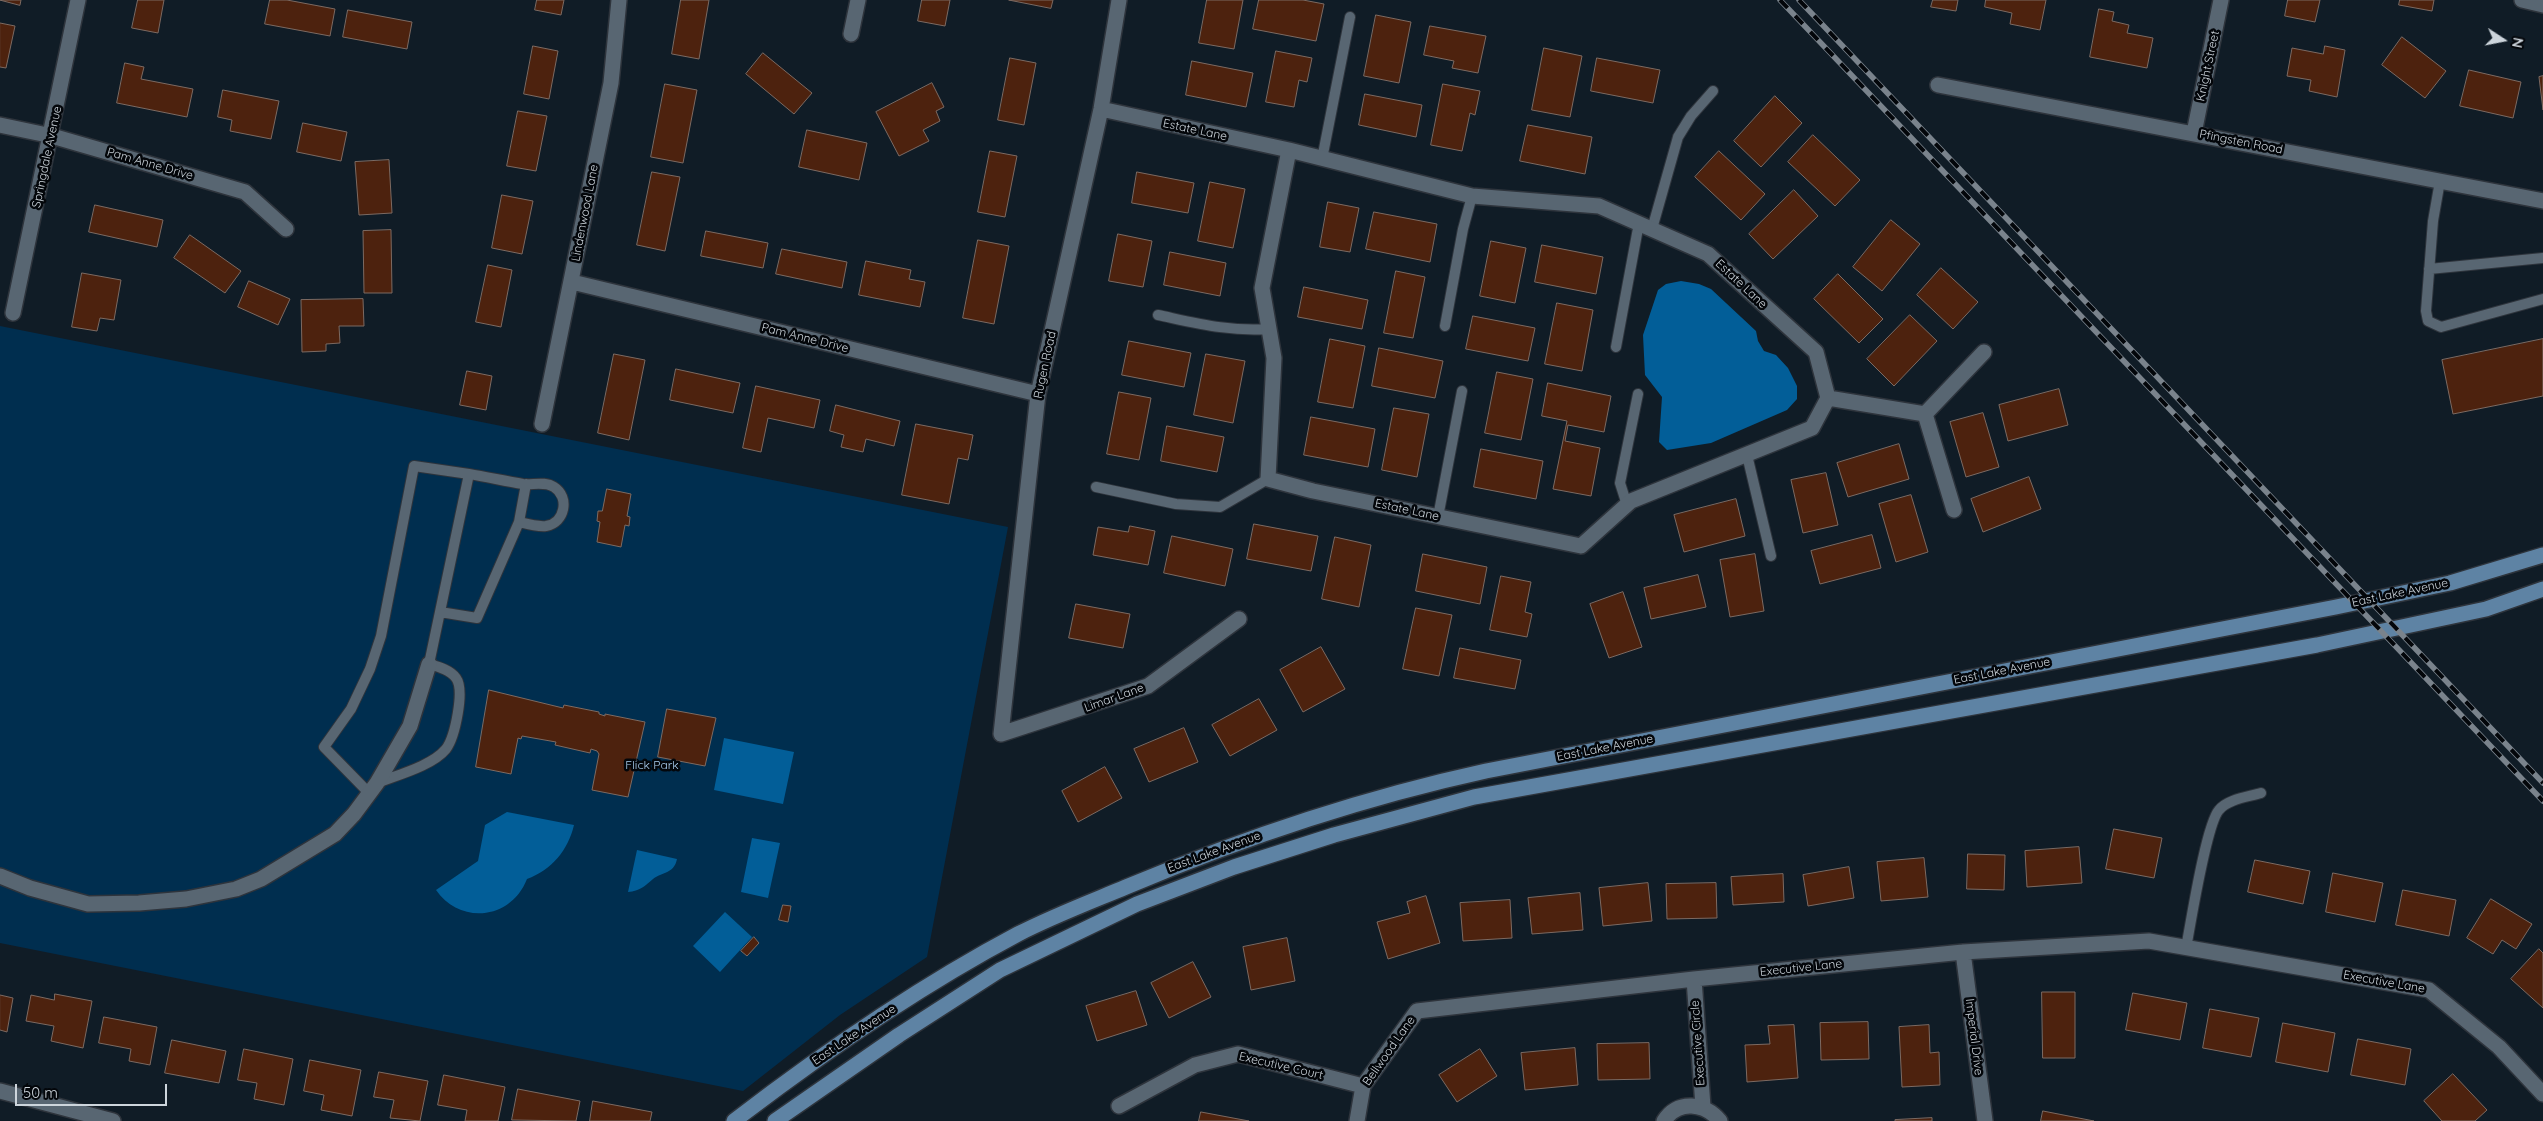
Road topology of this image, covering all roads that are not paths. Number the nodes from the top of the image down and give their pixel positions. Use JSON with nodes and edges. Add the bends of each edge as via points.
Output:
{"nodes":[{"id":1,"x":78,"y":0,"type":"edge"},
{"id":2,"x":619,"y":0,"type":"edge"},
{"id":3,"x":858,"y":0,"type":"edge"},
{"id":4,"x":1120,"y":0,"type":"edge"},
{"id":5,"x":2222,"y":0,"type":"edge"},
{"id":6,"x":2522,"y":0,"type":"edge"},
{"id":7,"x":2543,"y":5,"type":"edge"},
{"id":8,"x":1350,"y":18,"type":"dead end"},
{"id":9,"x":851,"y":34,"type":"dead end"},
{"id":10,"x":1938,"y":85,"type":"dead end"},
{"id":11,"x":1713,"y":91,"type":"dead end"},
{"id":12,"x":1101,"y":109,"type":"junction"},
{"id":13,"x":0,"y":125,"type":"edge"},
{"id":14,"x":2194,"y":133,"type":"junction"},
{"id":15,"x":52,"y":136,"type":"junction"},
{"id":16,"x":1289,"y":150,"type":"junction"},
{"id":17,"x":1322,"y":159,"type":"junction"},
{"id":18,"x":2440,"y":180,"type":"junction"},
{"id":19,"x":1472,"y":196,"type":"junction"},
{"id":20,"x":2543,"y":201,"type":"edge"},
{"id":21,"x":1646,"y":226,"type":"junction"},
{"id":22,"x":286,"y":229,"type":"dead end"},
{"id":23,"x":2543,"y":258,"type":"edge"},
{"id":24,"x":2429,"y":269,"type":"junction"},
{"id":25,"x":572,"y":282,"type":"junction"},
{"id":26,"x":2543,"y":299,"type":"edge"},
{"id":27,"x":13,"y":314,"type":"dead end"},
{"id":28,"x":1158,"y":315,"type":"dead end"},
{"id":29,"x":1446,"y":326,"type":"dead end"},
{"id":30,"x":1269,"y":329,"type":"junction"},
{"id":31,"x":1616,"y":347,"type":"dead end"},
{"id":32,"x":1984,"y":352,"type":"dead end"},
{"id":33,"x":1462,"y":391,"type":"dead end"},
{"id":34,"x":1038,"y":394,"type":"junction"},
{"id":35,"x":1638,"y":394,"type":"dead end"},
{"id":36,"x":1828,"y":398,"type":"junction"},
{"id":37,"x":1925,"y":414,"type":"junction"},
{"id":38,"x":542,"y":424,"type":"dead end"},
{"id":39,"x":1746,"y":454,"type":"junction"},
{"id":40,"x":469,"y":474,"type":"junction"},
{"id":41,"x":1268,"y":479,"type":"junction"},
{"id":42,"x":526,"y":484,"type":"junction"},
{"id":43,"x":1096,"y":487,"type":"dead end"},
{"id":44,"x":1627,"y":505,"type":"junction"},
{"id":45,"x":1954,"y":510,"type":"dead end"},
{"id":46,"x":1438,"y":517,"type":"junction"},
{"id":47,"x":519,"y":522,"type":"junction"},
{"id":48,"x":2543,"y":555,"type":"edge"},
{"id":49,"x":1771,"y":556,"type":"dead end"},
{"id":50,"x":2543,"y":589,"type":"edge"},
{"id":51,"x":440,"y":612,"type":"junction"},
{"id":52,"x":1239,"y":619,"type":"dead end"},
{"id":53,"x":429,"y":664,"type":"junction"},
{"id":54,"x":1001,"y":734,"type":"joint"},
{"id":55,"x":373,"y":788,"type":"junction"},
{"id":56,"x":2261,"y":793,"type":"dead end"},
{"id":57,"x":0,"y":876,"type":"edge"},
{"id":58,"x":2186,"y":948,"type":"junction"},
{"id":59,"x":1963,"y":952,"type":"junction"},
{"id":60,"x":1694,"y":979,"type":"junction"},
{"id":61,"x":1417,"y":1011,"type":"joint"},
{"id":62,"x":1363,"y":1086,"type":"junction"},
{"id":63,"x":0,"y":1091,"type":"edge"},
{"id":64,"x":2543,"y":1094,"type":"edge"},
{"id":65,"x":1119,"y":1106,"type":"dead end"},
{"id":66,"x":1703,"y":1107,"type":"junction"},
{"id":67,"x":113,"y":1121,"type":"edge"},
{"id":68,"x":734,"y":1121,"type":"edge"},
{"id":69,"x":776,"y":1121,"type":"edge"},
{"id":70,"x":1357,"y":1121,"type":"edge"},
{"id":71,"x":1664,"y":1121,"type":"edge"},
{"id":72,"x":1720,"y":1121,"type":"edge"},
{"id":73,"x":1985,"y":1121,"type":"edge"}],
"edges":[{"from":1,"to":15,"type":"street","name":"Springdale Avenue"},
{"from":2,"to":25,"type":"street","name":"Lindenwood Lane","via":[[610,83]]},
{"from":3,"to":9,"type":"street"},
{"from":4,"to":12,"type":"street","name":"Rugen Road"},
{"from":5,"to":14,"type":"street","name":"Knight Street"},
{"from":6,"to":7,"type":"street"},
{"from":8,"to":17,"type":"lane"},
{"from":10,"to":14,"type":"street","name":"Pfingsten Road"},
{"from":11,"to":21,"type":"lane","via":[[1678,137]]},
{"from":12,"to":16,"type":"street","name":"Estate Lane"},
{"from":12,"to":34,"type":"street","name":"Rugen Road"},
{"from":13,"to":15,"type":"street","name":"Pam Anne Drive"},
{"from":14,"to":18,"type":"street","name":"Pfingsten Road"},
{"from":15,"to":22,"type":"street","name":"Pam Anne Drive","via":[[245,192]]},
{"from":15,"to":27,"type":"street","name":"Springdale Avenue"},
{"from":16,"to":17,"type":"street","name":"Estate Lane"},
{"from":16,"to":30,"type":"street","via":[[1262,288]]},
{"from":17,"to":19,"type":"street","name":"Estate Lane"},
{"from":18,"to":20,"type":"street","name":"Pfingsten Road"},
{"from":18,"to":24,"type":"lane","via":[[2432,221]]},
{"from":19,"to":21,"type":"street","name":"Estate Lane","via":[[1599,206]]},
{"from":19,"to":29,"type":"lane","via":[[1462,229]]},
{"from":21,"to":31,"type":"lane"},
{"from":21,"to":36,"type":"street","name":"Estate Lane","via":[[1708,254],[1816,352]]},
{"from":23,"to":24,"type":"lane"},
{"from":24,"to":26,"type":"lane","via":[[2428,321],[2441,327]]},
{"from":25,"to":34,"type":"street","name":"Pam Anne Drive"},
{"from":25,"to":38,"type":"street","name":"Lindenwood Lane"},
{"from":28,"to":30,"type":"lane","via":[[1222,329]]},
{"from":30,"to":41,"type":"street","via":[[1274,358]]},
{"from":32,"to":37,"type":"street"},
{"from":33,"to":46,"type":"lane"},
{"from":34,"to":54,"type":"street","name":"Rugen Road"},
{"from":35,"to":44,"type":"lane","via":[[1620,482]]},
{"from":36,"to":37,"type":"street"},
{"from":36,"to":39,"type":"street","name":"Estate Lane","via":[[1812,428]]},
{"from":37,"to":45,"type":"street"},
{"from":39,"to":44,"type":"street","name":"Estate Lane"},
{"from":39,"to":49,"type":"lane"},
{"from":40,"to":42,"type":"lane"},
{"from":40,"to":51,"type":"lane"},
{"from":40,"to":55,"type":"lane","via":[[414,466],[376,653],[351,709],[324,747]]},
{"from":41,"to":43,"type":"lane","via":[[1220,507],[1176,504]]},
{"from":41,"to":46,"type":"street","name":"Estate Lane"},
{"from":42,"to":47,"type":"lane"},
{"from":42,"to":47,"type":"lane","via":[[555,488],[564,506],[559,518],[547,526]]},
{"from":44,"to":46,"type":"street","name":"Estate Lane","via":[[1581,546]]},
{"from":47,"to":51,"type":"lane","via":[[477,618]]},
{"from":48,"to":68,"type":"main road","name":"East Lake Avenue","via":[[2440,585],[1486,771],[1351,805],[1204,854],[1020,933],[909,998],[813,1062]]},
{"from":50,"to":69,"type":"main road","name":"East Lake Avenue","via":[[2486,609],[2317,645],[1474,797],[1334,835],[1234,866],[1137,904],[1000,970],[899,1035]]},
{"from":51,"to":53,"type":"lane"},
{"from":52,"to":54,"type":"street","name":"Limar Lane","via":[[1148,686]]},
{"from":53,"to":55,"type":"street","via":[[410,726]]},
{"from":53,"to":55,"type":"lane","via":[[445,669],[456,677],[461,687],[453,734],[445,750],[420,767]]},
{"from":55,"to":57,"type":"street","via":[[335,834],[261,879],[236,888],[177,900],[88,904]]},
{"from":56,"to":58,"type":"lane","via":[[2234,800],[2219,810],[2208,838]]},
{"from":58,"to":59,"type":"street","name":"Executive Lane","via":[[2149,941]]},
{"from":58,"to":64,"type":"street","name":"Executive Lane","via":[[2430,990],[2499,1047]]},
{"from":59,"to":60,"type":"street","name":"Executive Lane"},
{"from":59,"to":73,"type":"street","name":"Imperial Drive"},
{"from":60,"to":61,"type":"street","name":"Executive Lane"},
{"from":60,"to":66,"type":"street","name":"Executive Circle"},
{"from":61,"to":62,"type":"street","name":"Bellwood Lane"},
{"from":62,"to":65,"type":"street","name":"Executive Court","via":[[1238,1054],[1195,1065]]},
{"from":62,"to":70,"type":"street","name":"Bellwood Lane"},
{"from":63,"to":67,"type":"street"},
{"from":66,"to":71,"type":"street","via":[[1682,1107]]},
{"from":66,"to":72,"type":"street"}]}
